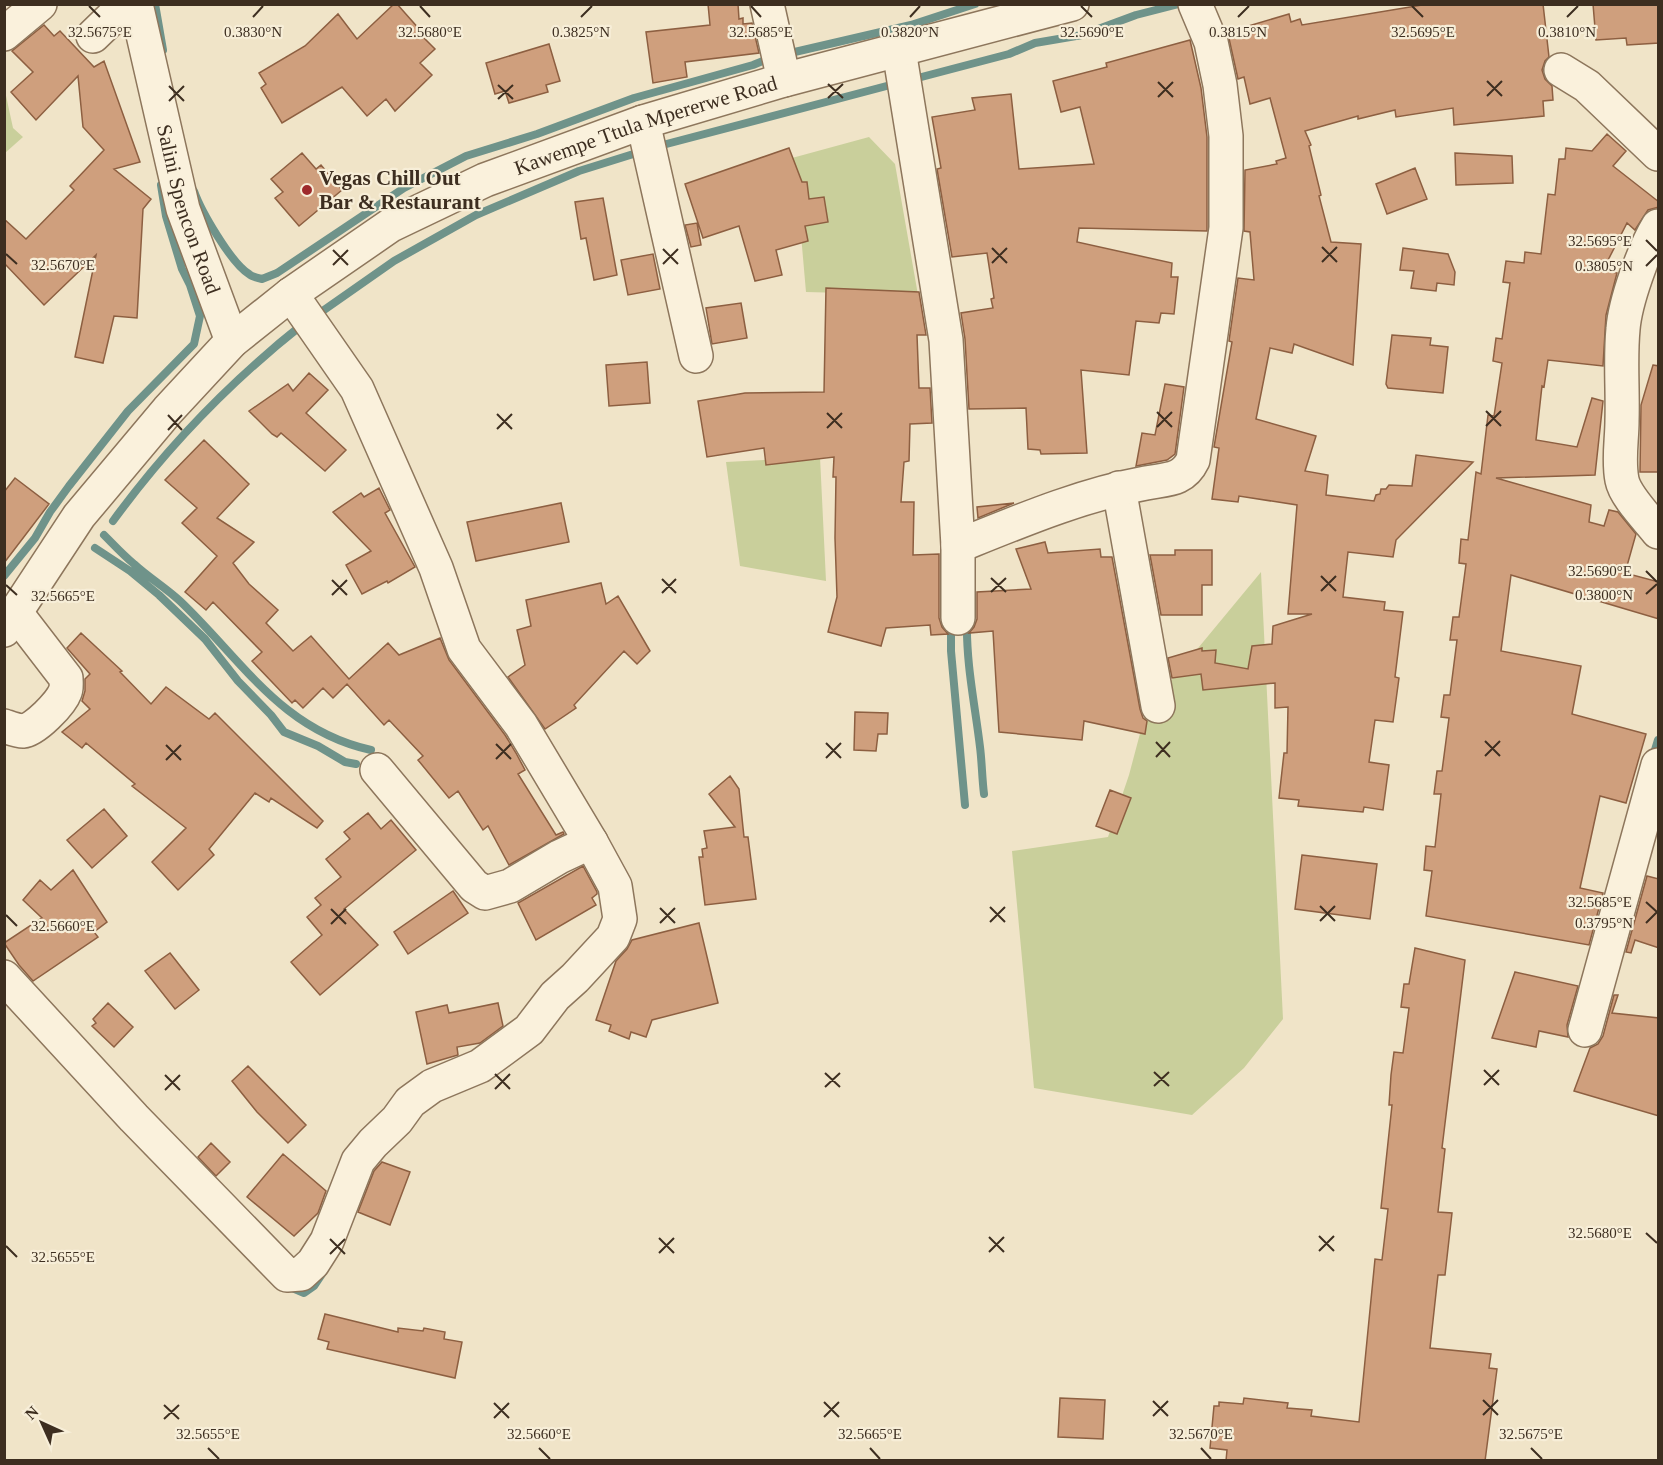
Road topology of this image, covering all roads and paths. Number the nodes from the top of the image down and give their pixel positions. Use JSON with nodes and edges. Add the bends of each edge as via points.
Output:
{"nodes":[{"id":1,"x":40,"y":4,"type":"edge"},
{"id":2,"x":126,"y":4,"type":"edge"},
{"id":3,"x":136,"y":4,"type":"edge"},
{"id":4,"x":767,"y":4,"type":"edge"},
{"id":5,"x":1072,"y":4,"type":"edge"},
{"id":6,"x":1195,"y":4,"type":"edge"},
{"id":7,"x":4,"y":34,"type":"edge"},
{"id":8,"x":93,"y":36,"type":"dead end"},
{"id":9,"x":899,"y":50,"type":"junction"},
{"id":10,"x":1561,"y":70,"type":"dead end"},
{"id":11,"x":784,"y":80,"type":"junction"},
{"id":12,"x":643,"y":122,"type":"junction"},
{"id":13,"x":1659,"y":154,"type":"edge"},
{"id":14,"x":1659,"y":226,"type":"edge"},
{"id":15,"x":291,"y":294,"type":"junction"},
{"id":16,"x":232,"y":341,"type":"junction"},
{"id":17,"x":696,"y":356,"type":"dead end"},
{"id":18,"x":1119,"y":488,"type":"junction"},
{"id":19,"x":1659,"y":532,"type":"edge"},
{"id":20,"x":958,"y":546,"type":"junction"},
{"id":21,"x":958,"y":618,"type":"dead end"},
{"id":22,"x":10,"y":622,"type":"edge"},
{"id":23,"x":1158,"y":706,"type":"dead end"},
{"id":24,"x":4,"y":726,"type":"edge"},
{"id":25,"x":1659,"y":765,"type":"edge"},
{"id":26,"x":377,"y":770,"type":"dead end"},
{"id":27,"x":591,"y":842,"type":"junction"},
{"id":28,"x":4,"y":977,"type":"edge"},
{"id":29,"x":1585,"y":1030,"type":"dead end"}],
"edges":[{"from":1,"to":7,"type":"street"},
{"from":2,"to":8,"type":"street"},
{"from":3,"to":16,"type":"street","name":"Salini Spencon Road","via":[[183,209]]},
{"from":4,"to":11,"type":"street"},
{"from":5,"to":9,"type":"street","name":"Kawempe Ttula Mpererwe Road"},
{"from":6,"to":18,"type":"street","via":[[1210,42],[1226,136],[1226,228],[1199,428],[1188,471],[1178,477]]},
{"from":9,"to":11,"type":"street","name":"Kawempe Ttula Mpererwe Road"},
{"from":9,"to":20,"type":"street","via":[[946,339]]},
{"from":10,"to":13,"type":"street","via":[[1587,86]]},
{"from":11,"to":12,"type":"street","name":"Kawempe Ttula Mpererwe Road"},
{"from":12,"to":15,"type":"street","name":"Kawempe Ttula Mpererwe Road","via":[[485,180],[391,225]]},
{"from":12,"to":17,"type":"street"},
{"from":14,"to":19,"type":"street","via":[[1637,274],[1623,326],[1620,453],[1622,482]]},
{"from":15,"to":16,"type":"street","name":"Kawempe Ttula Mpererwe Road"},
{"from":15,"to":27,"type":"street","via":[[357,389],[436,568],[464,649],[521,725]]},
{"from":16,"to":22,"type":"street","name":"Kawempe Ttula Mpererwe Road","via":[[79,516]]},
{"from":18,"to":20,"type":"street","via":[[1027,517]]},
{"from":18,"to":23,"type":"street"},
{"from":20,"to":21,"type":"street"},
{"from":22,"to":24,"type":"street","via":[[66,678],[66,686],[61,699],[39,723],[23,731]]},
{"from":25,"to":29,"type":"street"},
{"from":26,"to":27,"type":"street","via":[[474,886],[485,893],[510,886]]},
{"from":27,"to":28,"type":"street","via":[[615,886],[620,919],[613,937],[555,996],[529,1030],[480,1066],[432,1086],[410,1102],[357,1161],[327,1241],[301,1274],[286,1275]]}]}
